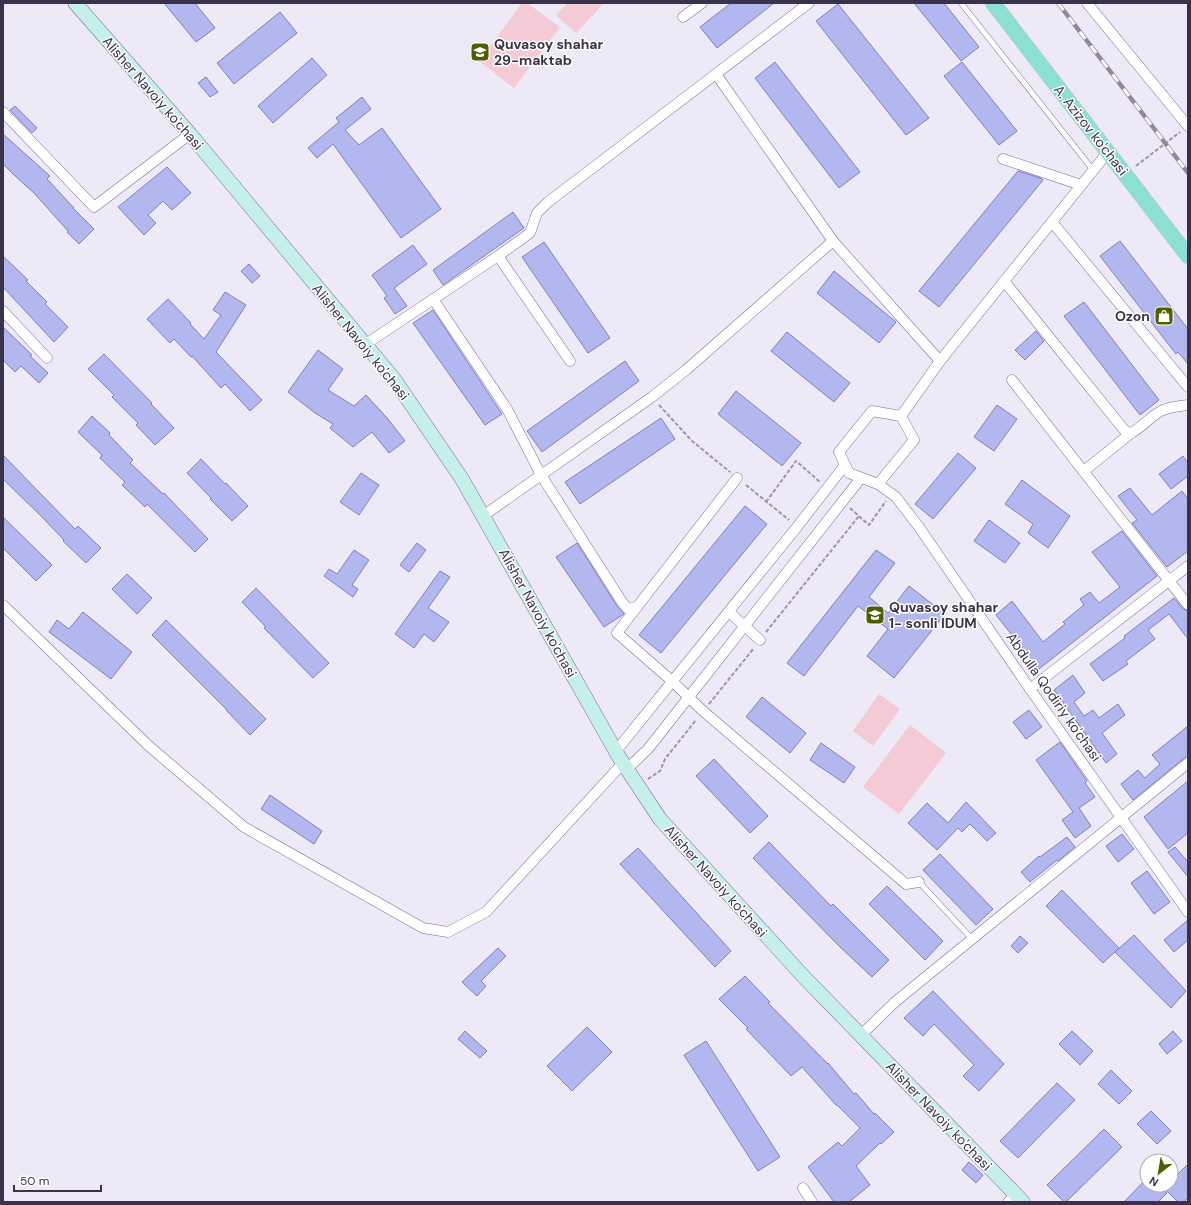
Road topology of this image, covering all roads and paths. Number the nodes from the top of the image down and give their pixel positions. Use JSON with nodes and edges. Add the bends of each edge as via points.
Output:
{"nodes":[{"id":1,"x":75,"y":3,"type":"edge"},
{"id":2,"x":702,"y":3,"type":"edge"},
{"id":3,"x":809,"y":3,"type":"edge"},
{"id":4,"x":960,"y":3,"type":"edge"},
{"id":5,"x":993,"y":3,"type":"edge"},
{"id":6,"x":1087,"y":3,"type":"edge"},
{"id":7,"x":683,"y":17,"type":"dead end"},
{"id":8,"x":716,"y":74,"type":"junction"},
{"id":9,"x":3,"y":112,"type":"edge"},
{"id":10,"x":1187,"y":123,"type":"edge"},
{"id":11,"x":190,"y":134,"type":"junction"},
{"id":12,"x":1108,"y":152,"type":"junction"},
{"id":13,"x":1002,"y":159,"type":"dead end"},
{"id":14,"x":1093,"y":170,"type":"junction"},
{"id":15,"x":1125,"y":174,"type":"junction"},
{"id":16,"x":1081,"y":185,"type":"junction"},
{"id":17,"x":1052,"y":222,"type":"junction"},
{"id":18,"x":833,"y":241,"type":"junction"},
{"id":19,"x":498,"y":256,"type":"junction"},
{"id":20,"x":1188,"y":256,"type":"edge"},
{"id":21,"x":1004,"y":281,"type":"junction"},
{"id":22,"x":432,"y":299,"type":"junction"},
{"id":23,"x":3,"y":311,"type":"edge"},
{"id":24,"x":366,"y":344,"type":"junction"},
{"id":25,"x":47,"y":358,"type":"dead end"},
{"id":26,"x":570,"y":361,"type":"dead end"},
{"id":27,"x":940,"y":361,"type":"junction"},
{"id":28,"x":1012,"y":380,"type":"dead end"},
{"id":29,"x":1188,"y":387,"type":"edge"},
{"id":30,"x":1188,"y":405,"type":"edge"},
{"id":31,"x":901,"y":416,"type":"junction"},
{"id":32,"x":1131,"y":433,"type":"junction"},
{"id":33,"x":845,"y":465,"type":"junction"},
{"id":34,"x":1084,"y":471,"type":"junction"},
{"id":35,"x":541,"y":475,"type":"junction"},
{"id":36,"x":736,"y":478,"type":"dead end"},
{"id":37,"x":861,"y":478,"type":"junction"},
{"id":38,"x":878,"y":484,"type":"junction"},
{"id":39,"x":483,"y":516,"type":"junction"},
{"id":40,"x":859,"y":516,"type":"dead end"},
{"id":41,"x":1188,"y":566,"type":"edge"},
{"id":42,"x":1169,"y":580,"type":"junction"},
{"id":43,"x":3,"y":605,"type":"edge"},
{"id":44,"x":1188,"y":605,"type":"edge"},
{"id":45,"x":637,"y":607,"type":"junction"},
{"id":46,"x":729,"y":612,"type":"junction"},
{"id":47,"x":744,"y":626,"type":"junction"},
{"id":48,"x":760,"y":640,"type":"junction"},
{"id":49,"x":672,"y":682,"type":"junction"},
{"id":50,"x":1030,"y":689,"type":"junction"},
{"id":51,"x":688,"y":698,"type":"junction"},
{"id":52,"x":703,"y":711,"type":"junction"},
{"id":53,"x":622,"y":761,"type":"junction"},
{"id":54,"x":1188,"y":763,"type":"edge"},
{"id":55,"x":638,"y":786,"type":"junction"},
{"id":56,"x":1120,"y":817,"type":"junction"},
{"id":57,"x":919,"y":882,"type":"joint"},
{"id":58,"x":1188,"y":912,"type":"edge"},
{"id":59,"x":972,"y":939,"type":"junction"},
{"id":60,"x":861,"y":1035,"type":"junction"},
{"id":61,"x":803,"y":1188,"type":"dead end"},
{"id":62,"x":1015,"y":1200,"type":"edge"},
{"id":63,"x":812,"y":1202,"type":"edge"}],
"edges":[{"from":1,"to":11,"type":"street","name":"Alisher Navoiy ko'chasi"},
{"from":2,"to":7,"type":"street"},
{"from":3,"to":8,"type":"street"},
{"from":4,"to":14,"type":"lane"},
{"from":5,"to":12,"type":"main road","name":"A. Azizov ko'chasi"},
{"from":6,"to":10,"type":"street"},
{"from":8,"to":18,"type":"street"},
{"from":8,"to":19,"type":"street","via":[[548,202],[537,213],[530,233]]},
{"from":9,"to":11,"type":"street","via":[[94,207]]},
{"from":10,"to":15,"type":"path"},
{"from":11,"to":24,"type":"street","name":"Alisher Navoiy ko'chasi"},
{"from":12,"to":14,"type":"street"},
{"from":12,"to":15,"type":"main road","name":"A. Azizov ko'chasi"},
{"from":13,"to":16,"type":"street"},
{"from":14,"to":16,"type":"street"},
{"from":15,"to":20,"type":"main road","name":"A. Azizov ko'chasi"},
{"from":16,"to":17,"type":"street"},
{"from":17,"to":21,"type":"street"},
{"from":17,"to":29,"type":"street"},
{"from":18,"to":27,"type":"street"},
{"from":18,"to":35,"type":"street","via":[[649,399]]},
{"from":19,"to":22,"type":"street"},
{"from":19,"to":26,"type":"street"},
{"from":21,"to":27,"type":"street"},
{"from":21,"to":32,"type":"street","via":[[1125,431]]},
{"from":22,"to":24,"type":"street"},
{"from":22,"to":35,"type":"street","via":[[507,409]]},
{"from":23,"to":25,"type":"street"},
{"from":24,"to":39,"type":"street","name":"Alisher Navoiy ko'chasi","via":[[394,379],[462,479]]},
{"from":27,"to":31,"type":"street"},
{"from":28,"to":34,"type":"street"},
{"from":30,"to":32,"type":"street","via":[[1161,411]]},
{"from":31,"to":33,"type":"street","via":[[872,411],[839,452]]},
{"from":31,"to":38,"type":"street","via":[[914,440]]},
{"from":32,"to":34,"type":"street"},
{"from":33,"to":37,"type":"street","via":[[849,473]]},
{"from":33,"to":46,"type":"street"},
{"from":34,"to":42,"type":"street"},
{"from":35,"to":39,"type":"street"},
{"from":35,"to":45,"type":"street","via":[[622,602],[628,609]]},
{"from":36,"to":45,"type":"street"},
{"from":37,"to":38,"type":"street"},
{"from":37,"to":47,"type":"street"},
{"from":38,"to":50,"type":"street","name":"Abdulla Qodiriy ko'chasi","via":[[896,497],[919,527]]},
{"from":39,"to":53,"type":"street","name":"Alisher Navoiy ko'chasi"},
{"from":40,"to":48,"type":"path"},
{"from":41,"to":42,"type":"street"},
{"from":42,"to":44,"type":"street"},
{"from":42,"to":50,"type":"street"},
{"from":43,"to":53,"type":"street","via":[[150,747],[244,827],[423,928],[448,932],[486,912]]},
{"from":45,"to":49,"type":"street","via":[[617,633]]},
{"from":46,"to":47,"type":"street"},
{"from":46,"to":49,"type":"street"},
{"from":47,"to":48,"type":"street"},
{"from":47,"to":51,"type":"street"},
{"from":48,"to":52,"type":"path"},
{"from":49,"to":51,"type":"street"},
{"from":49,"to":53,"type":"street"},
{"from":50,"to":56,"type":"street","name":"Abdulla Qodiriy ko'chasi"},
{"from":51,"to":52,"type":"street"},
{"from":51,"to":53,"type":"street","via":[[648,749]]},
{"from":52,"to":55,"type":"path","via":[[665,759],[660,771]]},
{"from":52,"to":57,"type":"street","via":[[906,884]]},
{"from":53,"to":55,"type":"street","name":"Alisher Navoiy ko'chasi"},
{"from":54,"to":56,"type":"street"},
{"from":55,"to":60,"type":"street","name":"Alisher Navoiy ko'chasi","via":[[660,819],[803,976]]},
{"from":56,"to":58,"type":"street","name":"Abdulla Qodiriy ko'chasi"},
{"from":56,"to":59,"type":"street"},
{"from":57,"to":59,"type":"lane"},
{"from":59,"to":60,"type":"street","via":[[895,1002]]},
{"from":60,"to":62,"type":"street","name":"Alisher Navoiy ko'chasi"},
{"from":61,"to":63,"type":"street"}]}
